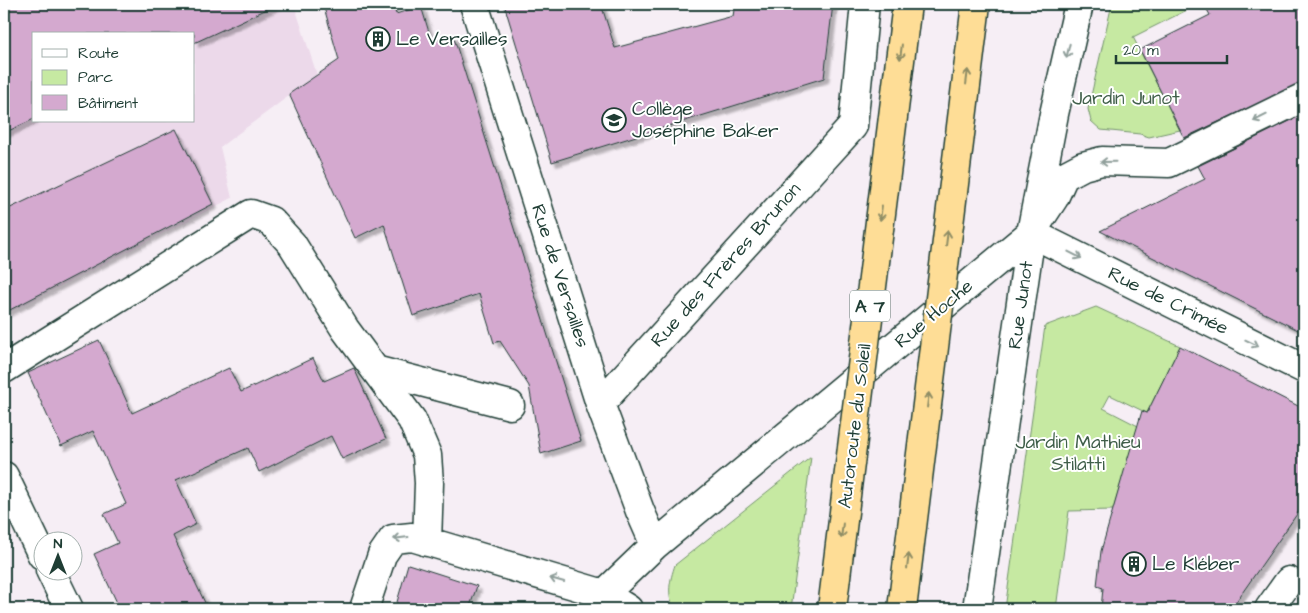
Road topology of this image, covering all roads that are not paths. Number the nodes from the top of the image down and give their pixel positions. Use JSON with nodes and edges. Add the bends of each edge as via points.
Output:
{"nodes":[{"id":1,"x":474,"y":4,"type":"edge"},
{"id":2,"x":865,"y":4,"type":"edge"},
{"id":3,"x":907,"y":4,"type":"edge"},
{"id":4,"x":976,"y":4,"type":"edge"},
{"id":5,"x":1079,"y":4,"type":"edge"},
{"id":6,"x":1304,"y":97,"type":"edge"},
{"id":7,"x":1031,"y":233,"type":"junction"},
{"id":8,"x":4,"y":368,"type":"edge"},
{"id":9,"x":1304,"y":369,"type":"edge"},
{"id":10,"x":375,"y":370,"type":"junction"},
{"id":11,"x":600,"y":404,"type":"junction"},
{"id":12,"x":510,"y":405,"type":"dead end"},
{"id":13,"x":4,"y":476,"type":"edge"},
{"id":14,"x":32,"y":534,"type":"edge"},
{"id":15,"x":428,"y":542,"type":"junction"},
{"id":16,"x":655,"y":545,"type":"junction"},
{"id":17,"x":55,"y":580,"type":"edge"},
{"id":18,"x":1289,"y":582,"type":"dead end"},
{"id":19,"x":600,"y":602,"type":"edge"},
{"id":20,"x":69,"y":609,"type":"edge"},
{"id":21,"x":364,"y":609,"type":"edge"},
{"id":22,"x":628,"y":609,"type":"edge"},
{"id":23,"x":832,"y":609,"type":"edge"},
{"id":24,"x":902,"y":609,"type":"edge"},
{"id":25,"x":976,"y":609,"type":"edge"},
{"id":26,"x":1269,"y":609,"type":"edge"}],
"edges":[{"from":1,"to":11,"type":"street","name":"Rue de Versailles"},
{"from":2,"to":11,"type":"street","name":"Rue des Frères Brunon","via":[[852,126]]},
{"from":3,"to":23,"type":"highway","name":"Autoroute du Soleil","number":"A 7","one_way":true,"bridge":true},
{"from":24,"to":4,"type":"highway","one_way":true,"bridge":true},
{"from":5,"to":7,"type":"street","name":"Rue Junot","one_way":true},
{"from":6,"to":7,"type":"street","name":"Rue Hoche","one_way":true,"via":[[1169,163],[1102,161],[1083,166],[1064,176]]},
{"from":7,"to":9,"type":"street","name":"Rue de Crimée","one_way":true},
{"from":7,"to":16,"type":"street","name":"Rue Hoche"},
{"from":7,"to":25,"type":"street","name":"Rue Junot"},
{"from":8,"to":10,"type":"street","via":[[251,214],[271,221],[292,244]]},
{"from":10,"to":12,"type":"street"},
{"from":10,"to":15,"type":"street","via":[[412,420],[426,455]]},
{"from":11,"to":16,"type":"street","name":"Rue de Versailles"},
{"from":13,"to":14,"type":"street"},
{"from":19,"to":15,"type":"street","one_way":true},
{"from":15,"to":21,"type":"street","one_way":true,"via":[[412,537],[393,539],[382,555]]},
{"from":16,"to":19,"type":"street","name":"Rue Hoche"},
{"from":17,"to":20,"type":"street"},
{"from":18,"to":26,"type":"street"},
{"from":19,"to":22,"type":"street"}]}
